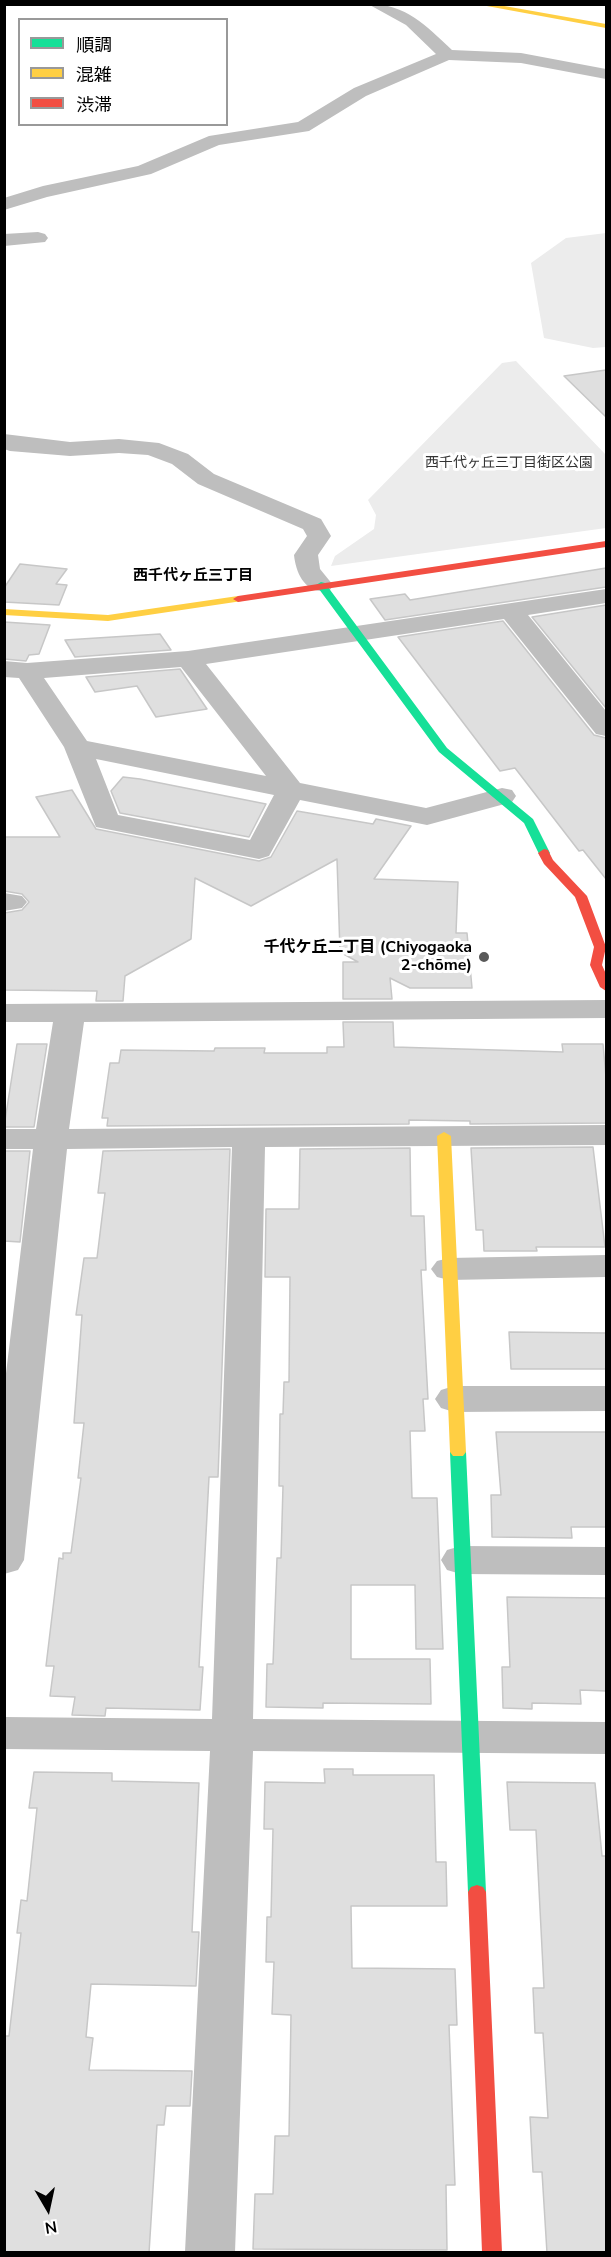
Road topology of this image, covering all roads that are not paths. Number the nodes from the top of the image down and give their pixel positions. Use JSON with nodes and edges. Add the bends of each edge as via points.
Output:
{"nodes":[{"id":1,"x":376,"y":4,"type":"edge"},
{"id":2,"x":480,"y":4,"type":"edge"},
{"id":3,"x":606,"y":26,"type":"edge"},
{"id":4,"x":447,"y":55,"type":"junction"},
{"id":5,"x":606,"y":74,"type":"edge"},
{"id":6,"x":4,"y":204,"type":"edge"},
{"id":7,"x":38,"y":238,"type":"dead end"},
{"id":8,"x":4,"y":240,"type":"edge"},
{"id":9,"x":4,"y":441,"type":"edge"},
{"id":10,"x":606,"y":544,"type":"edge"},
{"id":11,"x":321,"y":585,"type":"junction"},
{"id":12,"x":606,"y":596,"type":"edge"},
{"id":13,"x":510,"y":610,"type":"junction"},
{"id":14,"x":4,"y":612,"type":"edge"},
{"id":15,"x":358,"y":633,"type":"junction"},
{"id":16,"x":188,"y":659,"type":"junction"},
{"id":17,"x":16,"y":670,"type":"edge"},
{"id":18,"x":606,"y":728,"type":"edge"},
{"id":19,"x":78,"y":747,"type":"junction"},
{"id":20,"x":291,"y":790,"type":"junction"},
{"id":21,"x":502,"y":796,"type":"junction"},
{"id":22,"x":603,"y":946,"type":"edge"},
{"id":23,"x":606,"y":987,"type":"edge"},
{"id":24,"x":606,"y":1009,"type":"edge"},
{"id":25,"x":4,"y":1012,"type":"edge"},
{"id":26,"x":70,"y":1013,"type":"junction"},
{"id":27,"x":444,"y":1136,"type":"junction"},
{"id":28,"x":606,"y":1136,"type":"edge"},
{"id":29,"x":249,"y":1137,"type":"junction"},
{"id":30,"x":4,"y":1139,"type":"edge"},
{"id":31,"x":51,"y":1139,"type":"junction"},
{"id":32,"x":606,"y":1266,"type":"edge"},
{"id":33,"x":449,"y":1269,"type":"junction"},
{"id":34,"x":454,"y":1399,"type":"junction"},
{"id":35,"x":606,"y":1399,"type":"edge"},
{"id":36,"x":4,"y":1560,"type":"edge"},
{"id":37,"x":461,"y":1560,"type":"junction"},
{"id":38,"x":606,"y":1561,"type":"edge"},
{"id":39,"x":4,"y":1733,"type":"edge"},
{"id":40,"x":231,"y":1737,"type":"junction"},
{"id":41,"x":470,"y":1737,"type":"junction"},
{"id":42,"x":606,"y":1738,"type":"edge"},
{"id":43,"x":210,"y":2253,"type":"edge"},
{"id":44,"x":492,"y":2253,"type":"edge"}],
"edges":[{"from":1,"to":4,"type":"street","via":[[412,22]]},
{"from":2,"to":3,"type":"street"},
{"from":4,"to":5,"type":"street","via":[[521,58]]},
{"from":4,"to":6,"type":"street","via":[[360,92],[303,127],[215,140],[144,170]]},
{"from":7,"to":8,"type":"street"},
{"from":9,"to":11,"type":"street","via":[[70,448],[151,448],[180,459],[206,479],[313,524],[319,536],[306,555],[308,571]]},
{"from":10,"to":11,"type":"street"},
{"from":11,"to":14,"type":"street","via":[[108,618]]},
{"from":11,"to":15,"type":"street"},
{"from":12,"to":13,"type":"street"},
{"from":13,"to":15,"type":"street"},
{"from":13,"to":18,"type":"street"},
{"from":15,"to":16,"type":"street"},
{"from":15,"to":21,"type":"street","via":[[442,750]]},
{"from":16,"to":17,"type":"street"},
{"from":16,"to":20,"type":"street"},
{"from":17,"to":19,"type":"street"},
{"from":19,"to":20,"type":"street"},
{"from":19,"to":20,"type":"street","via":[[106,820],[259,850]]},
{"from":20,"to":21,"type":"street","via":[[427,817]]},
{"from":21,"to":22,"type":"street","via":[[529,821],[548,861],[581,896]]},
{"from":22,"to":23,"type":"street","via":[[596,965]]},
{"from":24,"to":26,"type":"street"},
{"from":25,"to":26,"type":"street"},
{"from":26,"to":31,"type":"street"},
{"from":27,"to":28,"type":"street"},
{"from":27,"to":29,"type":"street"},
{"from":27,"to":33,"type":"street"},
{"from":29,"to":31,"type":"street"},
{"from":29,"to":40,"type":"street"},
{"from":30,"to":31,"type":"street"},
{"from":31,"to":36,"type":"street"},
{"from":32,"to":33,"type":"street"},
{"from":33,"to":34,"type":"street"},
{"from":34,"to":35,"type":"street"},
{"from":34,"to":37,"type":"street"},
{"from":37,"to":38,"type":"street"},
{"from":37,"to":41,"type":"street"},
{"from":39,"to":40,"type":"street"},
{"from":40,"to":41,"type":"street"},
{"from":40,"to":43,"type":"street"},
{"from":41,"to":42,"type":"street"},
{"from":41,"to":44,"type":"street"}]}
